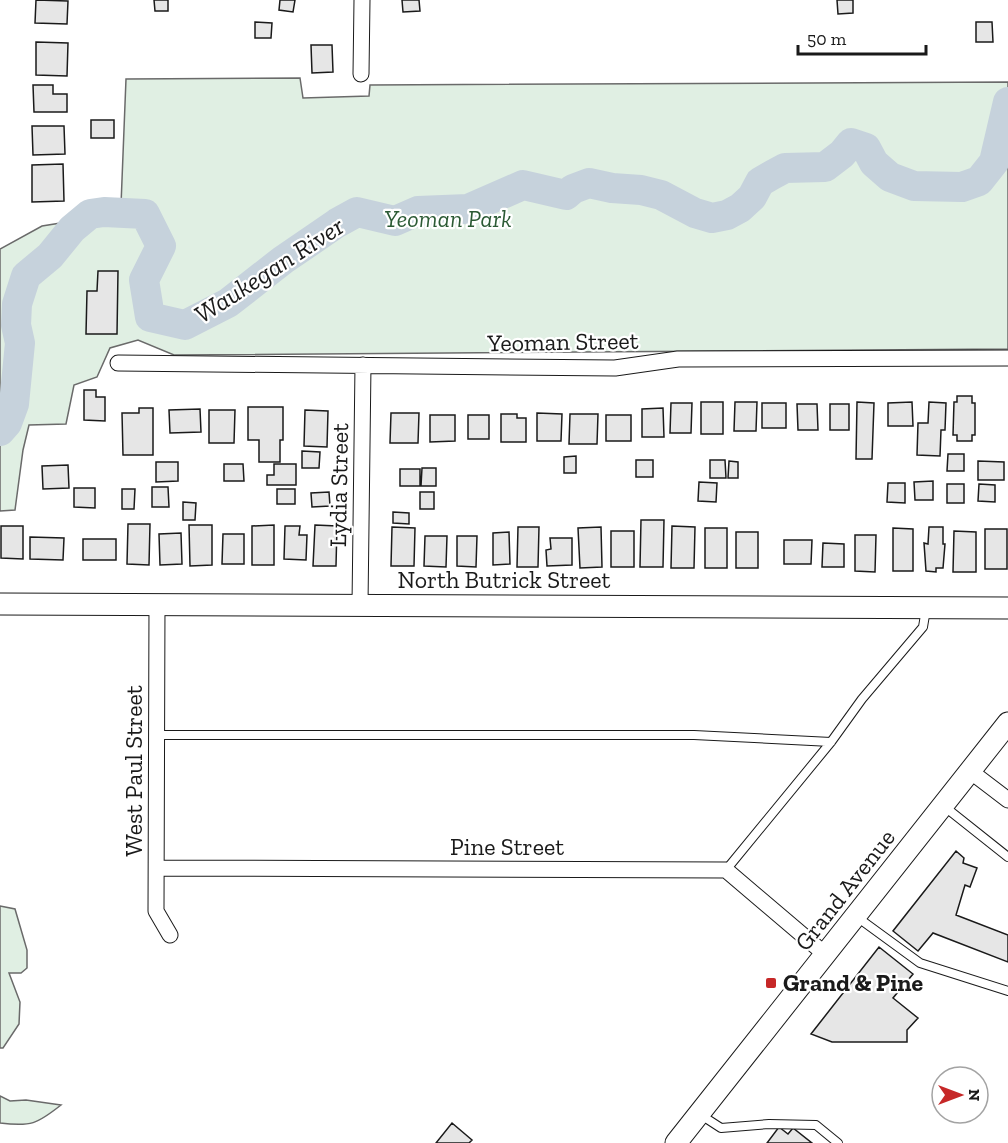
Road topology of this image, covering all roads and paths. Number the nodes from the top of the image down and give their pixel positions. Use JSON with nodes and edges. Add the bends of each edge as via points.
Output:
{"nodes":[{"id":1,"x":362,"y":0,"type":"edge"},
{"id":2,"x":362,"y":74,"type":"dead end"},
{"id":3,"x":1008,"y":358,"type":"edge"},
{"id":4,"x":118,"y":363,"type":"dead end"},
{"id":5,"x":363,"y":365,"type":"junction"},
{"id":6,"x":0,"y":604,"type":"edge"},
{"id":7,"x":157,"y":604,"type":"junction"},
{"id":8,"x":360,"y":605,"type":"junction"},
{"id":9,"x":926,"y":608,"type":"junction"},
{"id":10,"x":1008,"y":608,"type":"edge"},
{"id":11,"x":1006,"y":728,"type":"edge"},
{"id":12,"x":156,"y":735,"type":"junction"},
{"id":13,"x":831,"y":742,"type":"junction"},
{"id":14,"x":970,"y":771,"type":"junction"},
{"id":15,"x":1008,"y":800,"type":"edge"},
{"id":16,"x":944,"y":806,"type":"junction"},
{"id":17,"x":1008,"y":857,"type":"edge"},
{"id":18,"x":156,"y":868,"type":"junction"},
{"id":19,"x":726,"y":870,"type":"junction"},
{"id":20,"x":856,"y":916,"type":"junction"},
{"id":21,"x":170,"y":935,"type":"dead end"},
{"id":22,"x":826,"y":955,"type":"junction"},
{"id":23,"x":1008,"y":991,"type":"edge"},
{"id":24,"x":700,"y":1114,"type":"junction"},
{"id":25,"x":676,"y":1143,"type":"edge"},
{"id":26,"x":838,"y":1143,"type":"edge"}],
"edges":[{"from":1,"to":2,"type":"street"},
{"from":3,"to":5,"type":"street","name":"Yeoman Street","via":[[678,359],[615,369]]},
{"from":4,"to":5,"type":"street","name":"Yeoman Street"},
{"from":5,"to":8,"type":"street","name":"Lydia Street"},
{"from":6,"to":7,"type":"street","name":"North Butrick Street"},
{"from":7,"to":8,"type":"street","name":"North Butrick Street"},
{"from":7,"to":12,"type":"street","name":"West Paul Street"},
{"from":8,"to":9,"type":"street","name":"North Butrick Street"},
{"from":9,"to":10,"type":"street","name":"North Butrick Street"},
{"from":9,"to":13,"type":"lane","via":[[923,627]]},
{"from":11,"to":14,"type":"street","name":"Grand Avenue"},
{"from":12,"to":13,"type":"lane","via":[[694,735]]},
{"from":12,"to":18,"type":"street","name":"West Paul Street"},
{"from":13,"to":19,"type":"lane"},
{"from":14,"to":15,"type":"street"},
{"from":14,"to":16,"type":"street","name":"Grand Avenue"},
{"from":16,"to":17,"type":"lane"},
{"from":16,"to":20,"type":"street","name":"Grand Avenue"},
{"from":18,"to":19,"type":"street","name":"Pine Street"},
{"from":18,"to":21,"type":"street","name":"West Paul Street","via":[[156,911]]},
{"from":19,"to":22,"type":"street"},
{"from":20,"to":22,"type":"street","name":"Grand Avenue"},
{"from":20,"to":23,"type":"lane","via":[[920,963]]},
{"from":22,"to":24,"type":"street","name":"Grand Avenue"},
{"from":24,"to":25,"type":"street","name":"Grand Avenue"},
{"from":24,"to":26,"type":"lane","via":[[721,1128],[816,1125]]}]}
